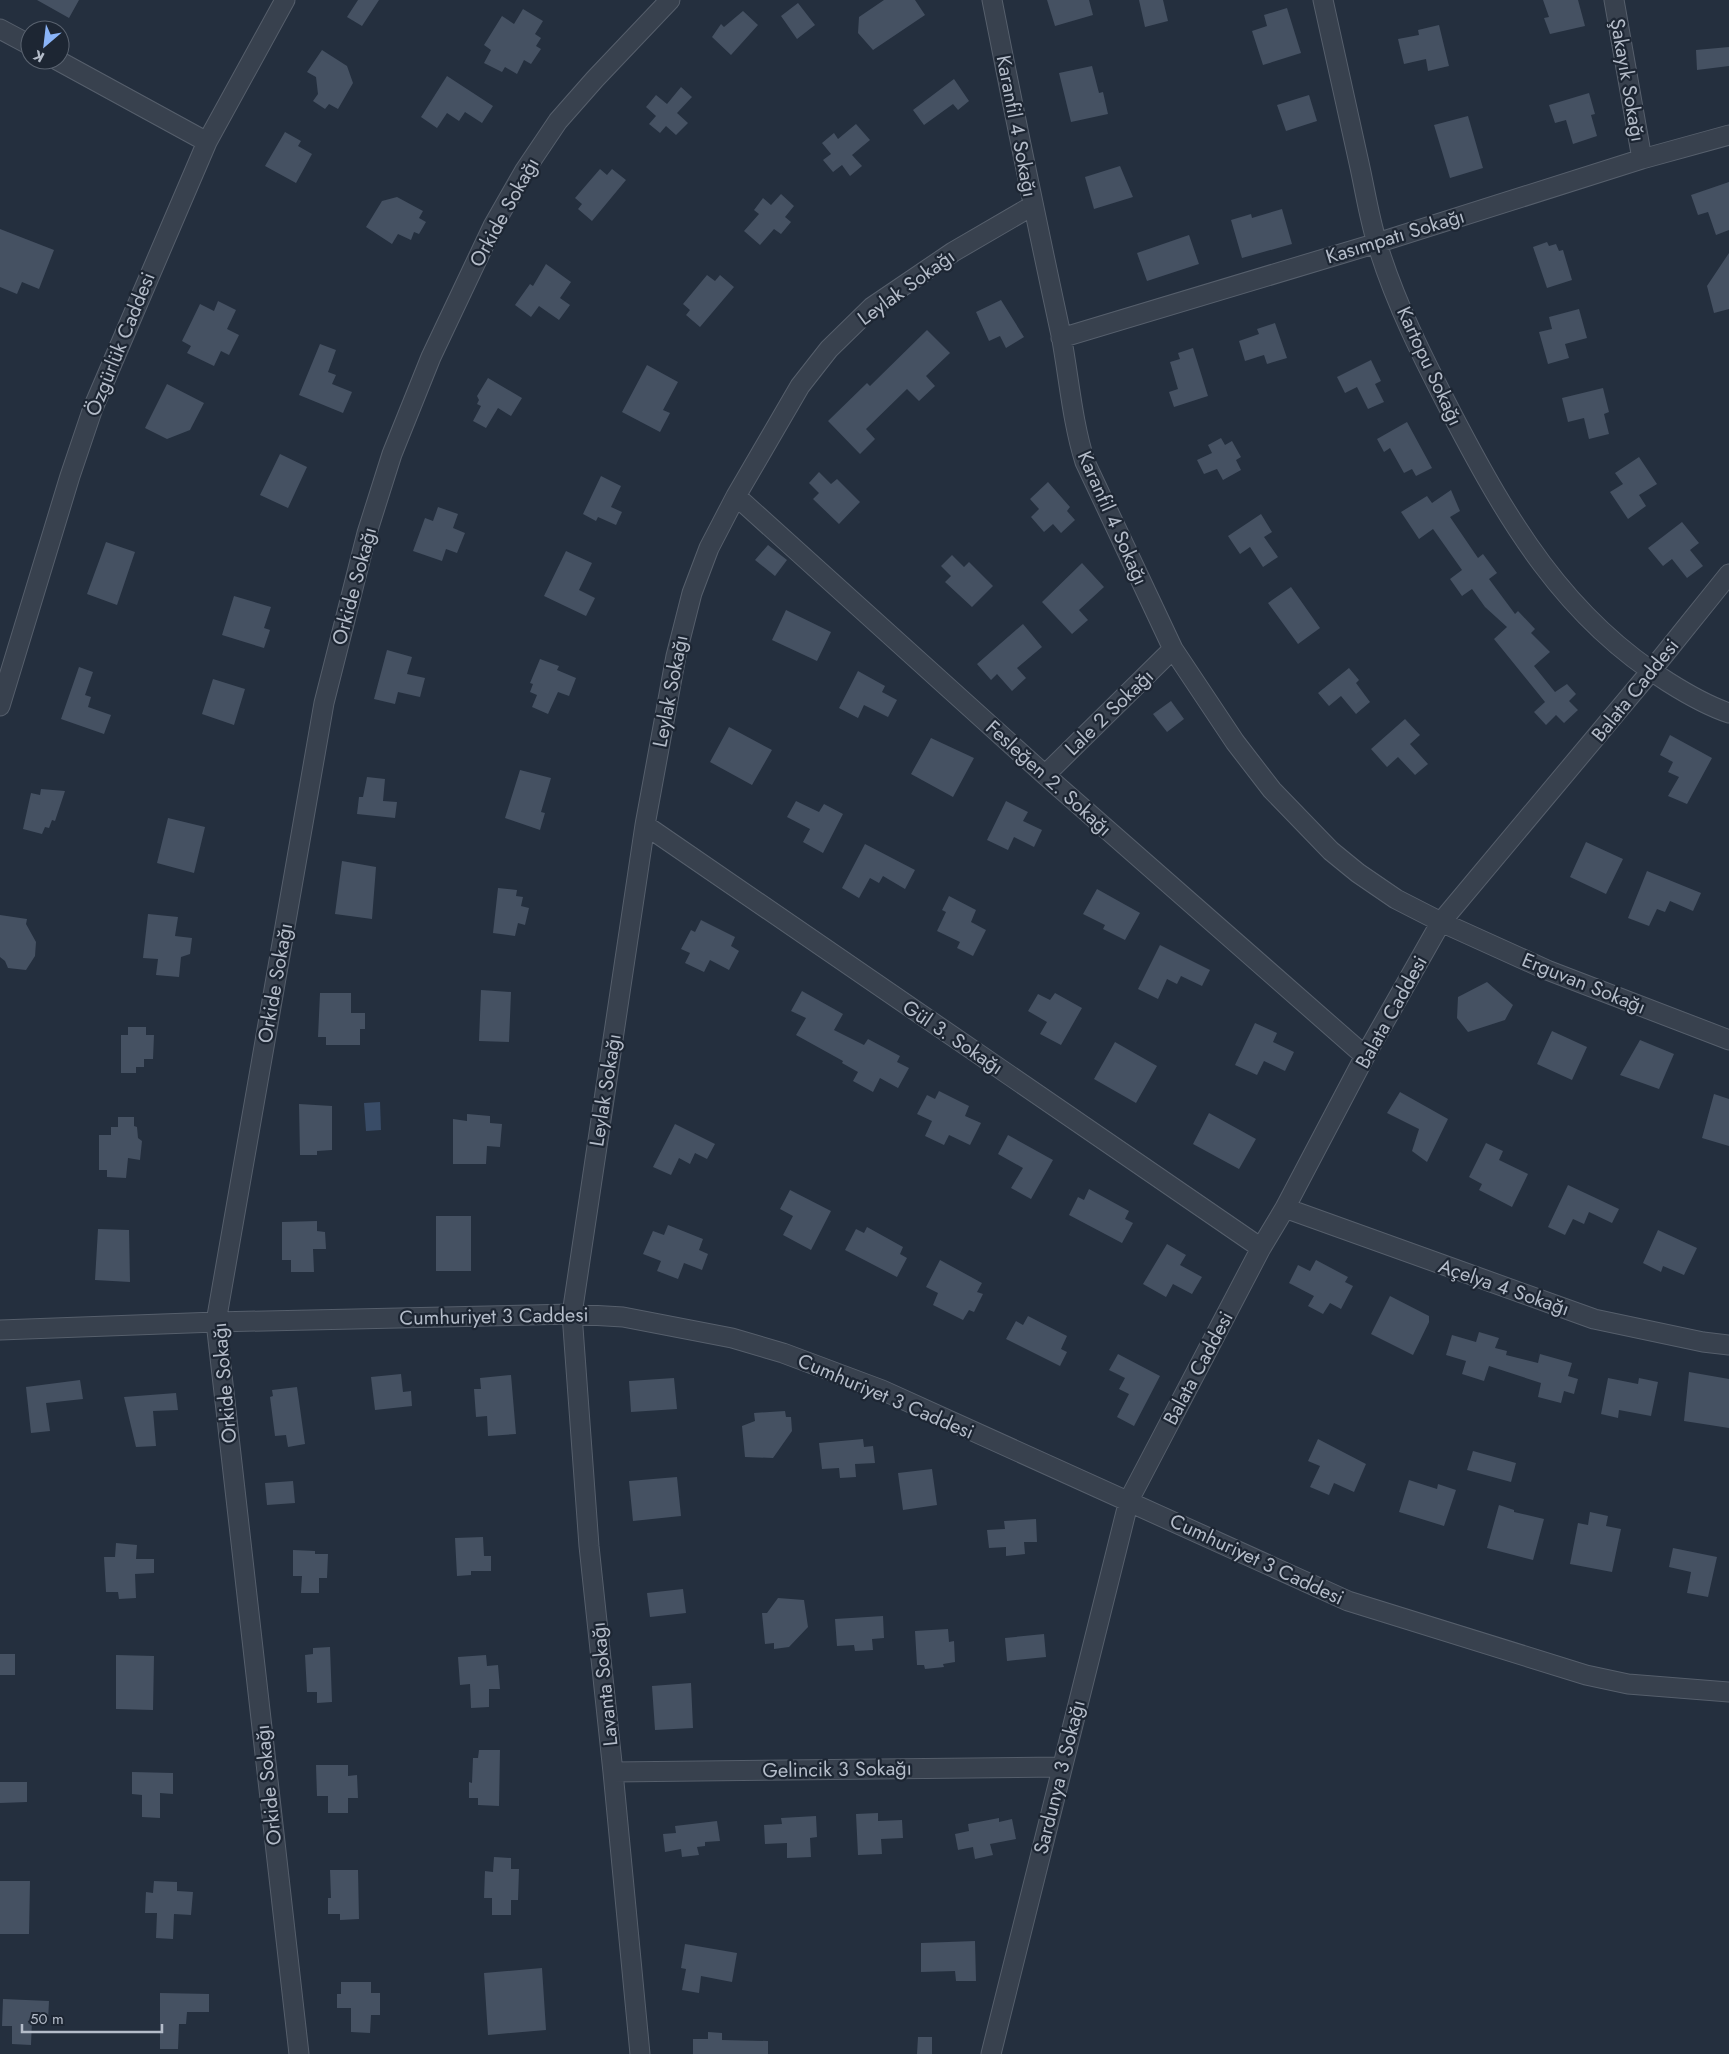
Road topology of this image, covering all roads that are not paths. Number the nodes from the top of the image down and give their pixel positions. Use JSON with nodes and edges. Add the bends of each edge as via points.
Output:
{"nodes":[{"id":1,"x":285,"y":0,"type":"edge"},
{"id":2,"x":670,"y":0,"type":"edge"},
{"id":3,"x":992,"y":0,"type":"edge"},
{"id":4,"x":1324,"y":0,"type":"edge"},
{"id":5,"x":1614,"y":0,"type":"edge"},
{"id":6,"x":0,"y":29,"type":"edge"},
{"id":7,"x":20,"y":40,"type":"edge"},
{"id":8,"x":70,"y":67,"type":"edge"},
{"id":9,"x":1729,"y":135,"type":"edge"},
{"id":10,"x":207,"y":142,"type":"junction"},
{"id":11,"x":1642,"y":159,"type":"junction"},
{"id":12,"x":1032,"y":206,"type":"junction"},
{"id":13,"x":1377,"y":243,"type":"junction"},
{"id":14,"x":1061,"y":338,"type":"junction"},
{"id":15,"x":736,"y":496,"type":"junction"},
{"id":16,"x":1729,"y":574,"type":"edge"},
{"id":17,"x":1173,"y":649,"type":"junction"},
{"id":18,"x":1652,"y":672,"type":"junction"},
{"id":19,"x":0,"y":706,"type":"edge"},
{"id":20,"x":1729,"y":713,"type":"edge"},
{"id":21,"x":1045,"y":775,"type":"junction"},
{"id":22,"x":645,"y":825,"type":"junction"},
{"id":23,"x":1441,"y":922,"type":"junction"},
{"id":24,"x":1729,"y":1040,"type":"edge"},
{"id":25,"x":1365,"y":1056,"type":"junction"},
{"id":26,"x":1285,"y":1208,"type":"junction"},
{"id":27,"x":1261,"y":1248,"type":"junction"},
{"id":28,"x":572,"y":1314,"type":"junction"},
{"id":29,"x":216,"y":1322,"type":"junction"},
{"id":30,"x":0,"y":1330,"type":"edge"},
{"id":31,"x":1729,"y":1345,"type":"edge"},
{"id":32,"x":1129,"y":1500,"type":"junction"},
{"id":33,"x":1729,"y":1692,"type":"edge"},
{"id":34,"x":1061,"y":1767,"type":"junction"},
{"id":35,"x":613,"y":1772,"type":"junction"},
{"id":36,"x":299,"y":2054,"type":"edge"},
{"id":37,"x":640,"y":2054,"type":"edge"},
{"id":38,"x":991,"y":2054,"type":"edge"}],
"edges":[{"from":1,"to":10,"type":"street","name":"Özgürlük Caddesi"},
{"from":2,"to":29,"type":"street","name":"Orkide Sokağı","via":[[558,121],[525,170],[466,280],[392,454],[367,533],[324,703]]},
{"from":3,"to":12,"type":"street","name":"Karanfil 4 Sokağı"},
{"from":4,"to":13,"type":"street","name":"Kartopu Sokağı"},
{"from":5,"to":11,"type":"street","name":"Şakayık Sokağı"},
{"from":6,"to":7,"type":"street"},
{"from":8,"to":10,"type":"street"},
{"from":9,"to":11,"type":"street","name":"Kasımpatı Sokağı"},
{"from":10,"to":19,"type":"street","name":"Özgürlük Caddesi","via":[[94,408]]},
{"from":11,"to":13,"type":"street","name":"Kasımpatı Sokağı"},
{"from":12,"to":14,"type":"street","name":"Karanfil 4 Sokağı"},
{"from":12,"to":15,"type":"street","name":"Leylak Sokağı","via":[[893,292],[855,324],[800,386]]},
{"from":13,"to":14,"type":"street","name":"Kasımpatı Sokağı"},
{"from":13,"to":18,"type":"street","name":"Kartopu Sokağı","via":[[1430,371],[1485,477],[1534,554],[1590,620]]},
{"from":14,"to":17,"type":"street","name":"Karanfil 4 Sokağı","via":[[1078,440],[1085,462]]},
{"from":15,"to":21,"type":"street","name":"Fesleğen 2. Sokağı"},
{"from":15,"to":22,"type":"street","name":"Leylak Sokağı","via":[[709,548],[692,593],[676,656]]},
{"from":16,"to":18,"type":"street","name":"Balata Caddesi"},
{"from":17,"to":21,"type":"street","name":"Lale 2 Sokağı"},
{"from":17,"to":23,"type":"street","name":"Karanfil 4 Sokağı","via":[[1235,742],[1272,790],[1311,831],[1358,873],[1396,899]]},
{"from":18,"to":20,"type":"street","name":"Kartopu Sokağı"},
{"from":18,"to":23,"type":"street","name":"Balata Caddesi"},
{"from":21,"to":25,"type":"street","name":"Fesleğen 2. Sokağı"},
{"from":22,"to":27,"type":"street","name":"Gül 3. Sokağı"},
{"from":22,"to":28,"type":"street","name":"Leylak Sokağı"},
{"from":23,"to":24,"type":"street","name":"Erguvan Sokağı","via":[[1547,970]]},
{"from":23,"to":25,"type":"street","name":"Balata Caddesi"},
{"from":25,"to":26,"type":"street","name":"Balata Caddesi"},
{"from":26,"to":27,"type":"street","name":"Balata Caddesi"},
{"from":26,"to":31,"type":"street","name":"Açelya 4 Sokağı","via":[[1594,1319]]},
{"from":27,"to":32,"type":"street","name":"Balata Caddesi"},
{"from":28,"to":29,"type":"street","name":"Cumhuriyet 3 Caddesi"},
{"from":28,"to":32,"type":"street","name":"Cumhuriyet 3 Caddesi","via":[[623,1317],[732,1338],[783,1353],[882,1390]]},
{"from":28,"to":35,"type":"street","name":"Lavanta Sokağı","via":[[589,1546]]},
{"from":29,"to":30,"type":"street","name":"Cumhuriyet 3 Caddesi"},
{"from":29,"to":36,"type":"street","name":"Orkide Sokağı"},
{"from":32,"to":33,"type":"street","name":"Cumhuriyet 3 Caddesi","via":[[1348,1601],[1586,1675],[1628,1684]]},
{"from":32,"to":34,"type":"street","name":"Sardunya 3 Sokağı"},
{"from":34,"to":35,"type":"street","name":"Gelincik 3 Sokağı"},
{"from":34,"to":38,"type":"street","name":"Sardunya 3 Sokağı"},
{"from":35,"to":37,"type":"street","name":"Lavanta Sokağı"}]}
